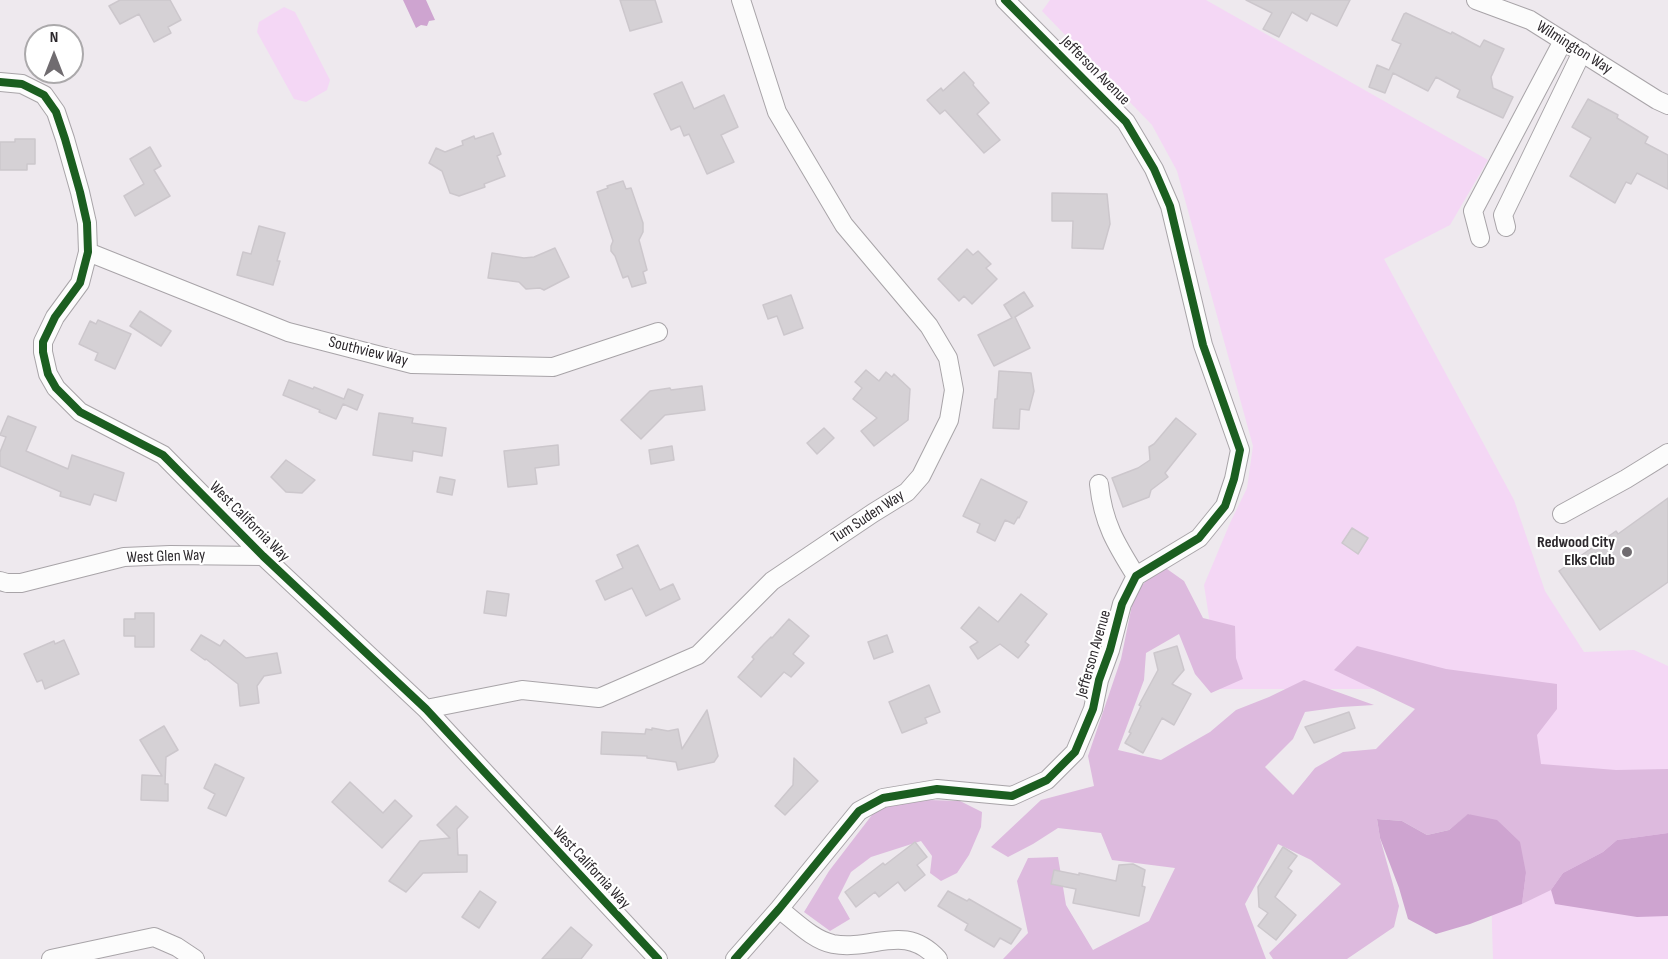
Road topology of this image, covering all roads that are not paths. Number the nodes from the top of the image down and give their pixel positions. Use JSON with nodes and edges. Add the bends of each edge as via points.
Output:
{"nodes":[{"id":1,"x":741,"y":0,"type":"edge"},
{"id":2,"x":1005,"y":0,"type":"edge"},
{"id":3,"x":1476,"y":0,"type":"edge"},
{"id":4,"x":1563,"y":41,"type":"junction"},
{"id":5,"x":1582,"y":52,"type":"junction"},
{"id":6,"x":0,"y":82,"type":"edge"},
{"id":7,"x":1668,"y":105,"type":"edge"},
{"id":8,"x":1506,"y":227,"type":"dead end"},
{"id":9,"x":1480,"y":238,"type":"dead end"},
{"id":10,"x":88,"y":252,"type":"junction"},
{"id":11,"x":658,"y":332,"type":"dead end"},
{"id":12,"x":1668,"y":453,"type":"edge"},
{"id":13,"x":1099,"y":484,"type":"dead end"},
{"id":14,"x":1562,"y":514,"type":"dead end"},
{"id":15,"x":263,"y":556,"type":"junction"},
{"id":16,"x":1136,"y":576,"type":"junction"},
{"id":17,"x":0,"y":581,"type":"edge"},
{"id":18,"x":426,"y":710,"type":"junction"},
{"id":19,"x":779,"y":909,"type":"junction"},
{"id":20,"x":51,"y":959,"type":"edge"},
{"id":21,"x":195,"y":959,"type":"edge"},
{"id":22,"x":658,"y":959,"type":"edge"},
{"id":23,"x":735,"y":959,"type":"edge"},
{"id":24,"x":938,"y":959,"type":"edge"}],
"edges":[{"from":1,"to":18,"type":"street","name":"Tum Suden Way","via":[[777,112],[844,225],[929,326],[948,358],[954,390],[949,420],[921,476],[907,492],[772,581],[698,655],[599,698],[522,690]]},
{"from":2,"to":16,"type":"street","name":"Jefferson Avenue","via":[[1126,122],[1154,170],[1170,206],[1203,345],[1239,450],[1225,506],[1212,522],[1198,538]]},
{"from":3,"to":4,"type":"street","name":"Wilmington Way","via":[[1530,20]]},
{"from":4,"to":5,"type":"street","name":"Wilmington Way"},
{"from":4,"to":9,"type":"street","via":[[1473,211]]},
{"from":5,"to":7,"type":"street","name":"Wilmington Way"},
{"from":5,"to":8,"type":"street","via":[[1503,215]]},
{"from":6,"to":10,"type":"street","name":"West California Way","via":[[22,84],[44,95],[56,112],[80,192]]},
{"from":10,"to":11,"type":"street","name":"Southview Way","via":[[288,332],[412,364],[553,367]]},
{"from":10,"to":15,"type":"street","name":"West California Way","via":[[80,283],[55,317],[43,342],[48,374],[56,388],[80,412],[163,455]]},
{"from":12,"to":14,"type":"street"},
{"from":13,"to":16,"type":"street","via":[[1101,505],[1115,542]]},
{"from":15,"to":17,"type":"street","name":"West Glen Way","via":[[124,557],[21,583]]},
{"from":15,"to":18,"type":"street","name":"West California Way"},
{"from":16,"to":19,"type":"street","name":"Jefferson Avenue","via":[[1122,604],[1093,709],[1075,752],[1047,780],[1012,796],[937,789],[883,798],[859,811]]},
{"from":18,"to":22,"type":"street","name":"West California Way"},
{"from":19,"to":23,"type":"street","name":"Jefferson Avenue"},
{"from":19,"to":24,"type":"street","via":[[821,940],[833,944],[905,939]]},
{"from":20,"to":21,"type":"street","via":[[154,937]]}]}
